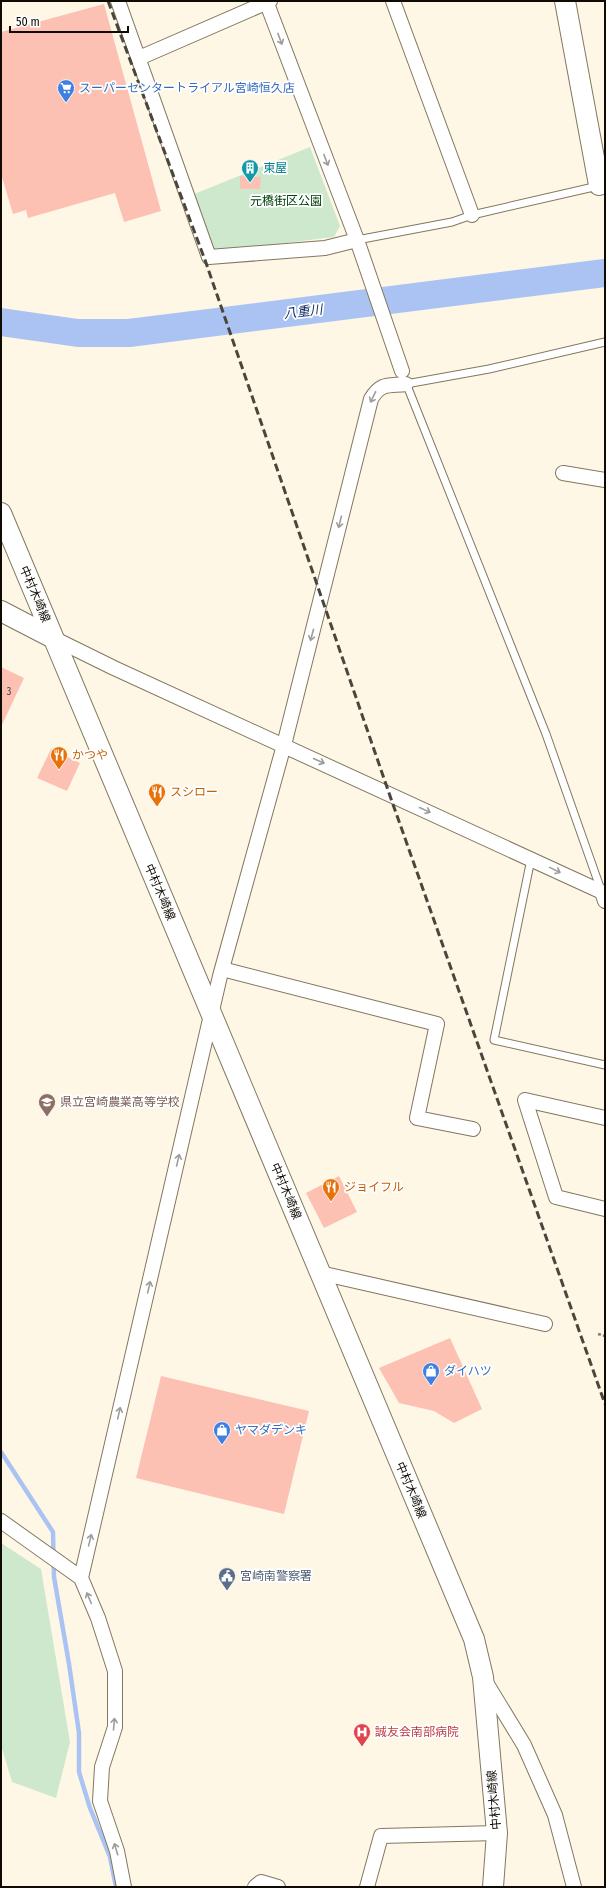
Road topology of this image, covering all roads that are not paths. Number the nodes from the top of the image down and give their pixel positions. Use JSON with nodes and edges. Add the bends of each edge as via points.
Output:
{"nodes":[{"id":1,"x":118,"y":1,"type":"edge"},
{"id":2,"x":268,"y":1,"type":"edge"},
{"id":3,"x":393,"y":1,"type":"edge"},
{"id":4,"x":565,"y":1,"type":"edge"},
{"id":5,"x":139,"y":58,"type":"junction"},
{"id":6,"x":602,"y":185,"type":"edge"},
{"id":7,"x":472,"y":215,"type":"junction"},
{"id":8,"x":359,"y":246,"type":"junction"},
{"id":9,"x":605,"y":342,"type":"edge"},
{"id":10,"x":404,"y":378,"type":"junction"},
{"id":11,"x":563,"y":473,"type":"dead end"},
{"id":12,"x":605,"y":480,"type":"edge"},
{"id":13,"x":1,"y":513,"type":"edge"},
{"id":14,"x":1,"y":611,"type":"edge"},
{"id":15,"x":53,"y":638,"type":"junction"},
{"id":16,"x":284,"y":745,"type":"junction"},
{"id":17,"x":531,"y":859,"type":"junction"},
{"id":18,"x":604,"y":896,"type":"edge"},
{"id":19,"x":222,"y":969,"type":"junction"},
{"id":20,"x":211,"y":1013,"type":"junction"},
{"id":21,"x":605,"y":1065,"type":"edge"},
{"id":22,"x":605,"y":1118,"type":"edge"},
{"id":23,"x":473,"y":1129,"type":"dead end"},
{"id":24,"x":605,"y":1209,"type":"edge"},
{"id":25,"x":320,"y":1272,"type":"junction"},
{"id":26,"x":545,"y":1324,"type":"dead end"},
{"id":27,"x":1,"y":1520,"type":"edge"},
{"id":28,"x":81,"y":1578,"type":"junction"},
{"id":29,"x":483,"y":1677,"type":"junction"},
{"id":30,"x":497,"y":1834,"type":"junction"},
{"id":31,"x":124,"y":1887,"type":"edge"},
{"id":32,"x":254,"y":1887,"type":"edge"},
{"id":33,"x":278,"y":1887,"type":"edge"},
{"id":34,"x":367,"y":1887,"type":"edge"},
{"id":35,"x":493,"y":1887,"type":"edge"},
{"id":36,"x":574,"y":1887,"type":"edge"}],
"edges":[{"from":1,"to":5,"type":"street"},
{"from":2,"to":5,"type":"street"},
{"from":2,"to":8,"type":"street","one_way":true},
{"from":3,"to":7,"type":"street"},
{"from":4,"to":6,"type":"main road"},
{"from":5,"to":8,"type":"street","via":[[209,258]]},
{"from":6,"to":7,"type":"lane"},
{"from":7,"to":8,"type":"lane"},
{"from":8,"to":10,"type":"street"},
{"from":9,"to":10,"type":"lane","via":[[489,369]]},
{"from":10,"to":16,"type":"street","one_way":true,"via":[[377,389],[371,399]]},
{"from":10,"to":18,"type":"lane","via":[[546,734]]},
{"from":11,"to":12,"type":"street"},
{"from":13,"to":15,"type":"main road","name":"中村木崎線"},
{"from":14,"to":15,"type":"main road"},
{"from":15,"to":16,"type":"street"},
{"from":15,"to":20,"type":"main road","name":"中村木崎線"},
{"from":16,"to":17,"type":"street","one_way":true},
{"from":16,"to":19,"type":"street"},
{"from":17,"to":18,"type":"street","one_way":true},
{"from":17,"to":21,"type":"lane","via":[[494,1040]]},
{"from":19,"to":20,"type":"street"},
{"from":19,"to":23,"type":"street","via":[[437,1024],[417,1118]]},
{"from":20,"to":25,"type":"main road","name":"中村木崎線"},
{"from":28,"to":20,"type":"street","one_way":true},
{"from":22,"to":24,"type":"street","via":[[525,1100],[556,1197]]},
{"from":25,"to":26,"type":"street"},
{"from":25,"to":29,"type":"main road","name":"中村木崎線","via":[[474,1639]]},
{"from":27,"to":28,"type":"street"},
{"from":31,"to":28,"type":"street","one_way":true,"via":[[117,1851],[100,1801],[102,1767],[115,1727],[115,1671],[98,1618]]},
{"from":29,"to":30,"type":"main road","name":"中村木崎線"},
{"from":29,"to":36,"type":"street","via":[[524,1745],[555,1815]]},
{"from":30,"to":34,"type":"street","via":[[381,1836]]},
{"from":30,"to":35,"type":"main road","name":"中村木崎線"},
{"from":32,"to":33,"type":"street","via":[[261,1882]]}]}
